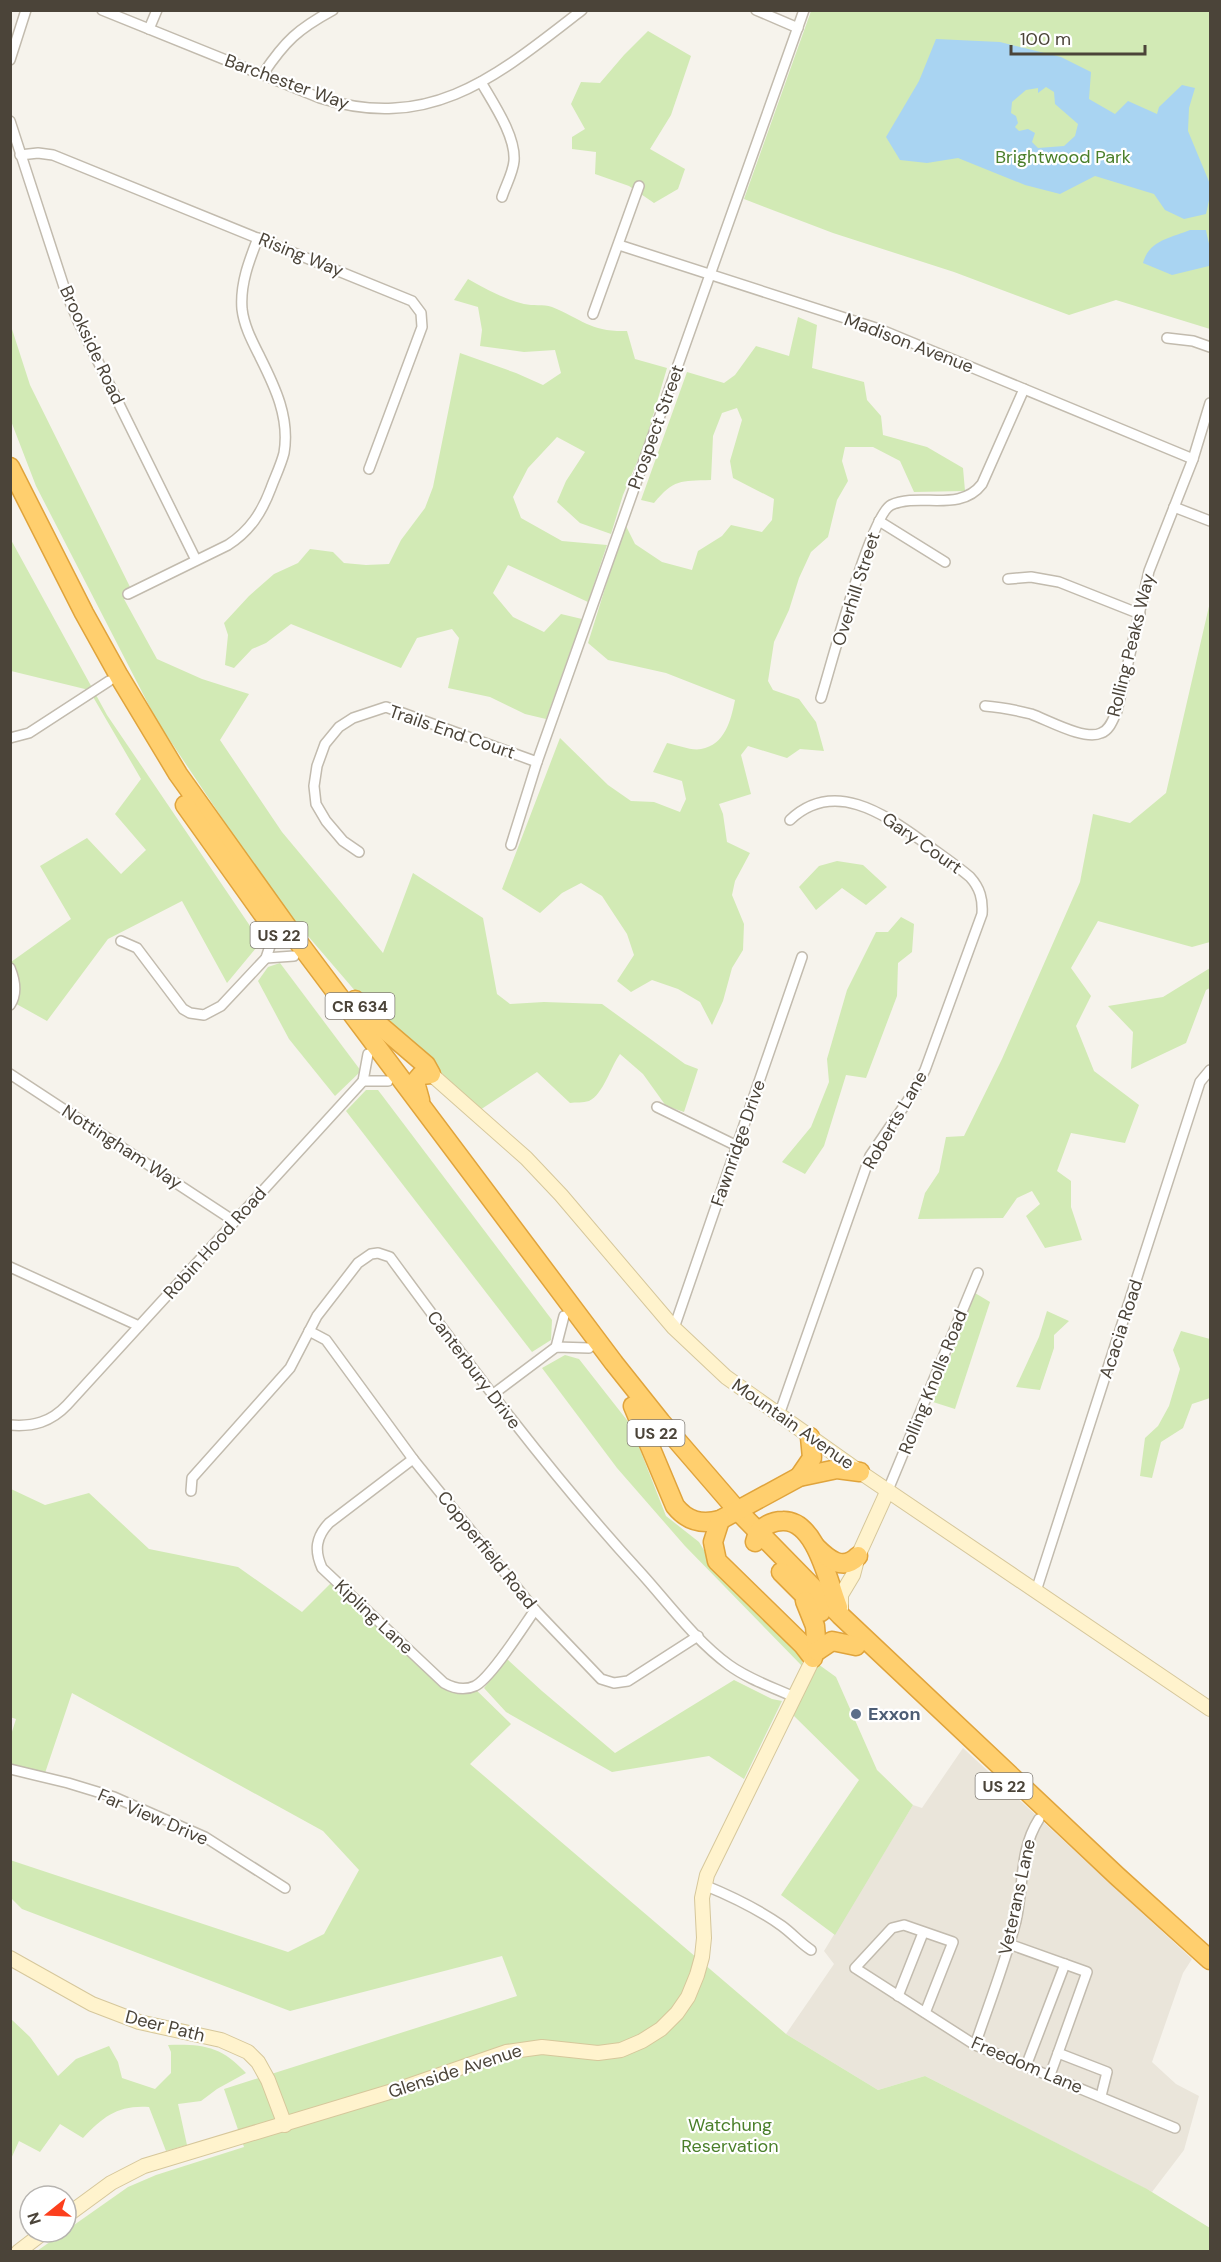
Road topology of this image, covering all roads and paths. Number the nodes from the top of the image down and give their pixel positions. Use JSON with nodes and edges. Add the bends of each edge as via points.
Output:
{"nodes":[{"id":1,"x":26,"y":10,"type":"edge"},
{"id":2,"x":102,"y":10,"type":"edge"},
{"id":3,"x":157,"y":10,"type":"edge"},
{"id":4,"x":333,"y":10,"type":"edge"},
{"id":5,"x":756,"y":10,"type":"edge"},
{"id":6,"x":804,"y":10,"type":"edge"},
{"id":7,"x":579,"y":12,"type":"edge"},
{"id":8,"x":798,"y":28,"type":"junction"},
{"id":9,"x":149,"y":29,"type":"junction"},
{"id":10,"x":10,"y":60,"type":"edge"},
{"id":11,"x":263,"y":74,"type":"junction"},
{"id":12,"x":481,"y":82,"type":"junction"},
{"id":13,"x":10,"y":121,"type":"edge"},
{"id":14,"x":20,"y":154,"type":"junction"},
{"id":15,"x":639,"y":186,"type":"dead end"},
{"id":16,"x":502,"y":197,"type":"dead end"},
{"id":17,"x":258,"y":238,"type":"junction"},
{"id":18,"x":619,"y":245,"type":"junction"},
{"id":19,"x":710,"y":273,"type":"junction"},
{"id":20,"x":594,"y":312,"type":"dead end"},
{"id":21,"x":1167,"y":338,"type":"dead end"},
{"id":22,"x":1210,"y":347,"type":"edge"},
{"id":23,"x":1024,"y":389,"type":"junction"},
{"id":24,"x":1210,"y":403,"type":"edge"},
{"id":25,"x":1193,"y":459,"type":"junction"},
{"id":26,"x":10,"y":467,"type":"edge"},
{"id":27,"x":369,"y":469,"type":"dead end"},
{"id":28,"x":10,"y":495,"type":"edge"},
{"id":29,"x":1174,"y":507,"type":"junction"},
{"id":30,"x":879,"y":521,"type":"junction"},
{"id":31,"x":1210,"y":521,"type":"edge"},
{"id":32,"x":196,"y":560,"type":"junction"},
{"id":33,"x":945,"y":562,"type":"dead end"},
{"id":34,"x":1008,"y":579,"type":"dead end"},
{"id":35,"x":128,"y":594,"type":"dead end"},
{"id":36,"x":1140,"y":614,"type":"junction"},
{"id":37,"x":109,"y":681,"type":"junction"},
{"id":38,"x":821,"y":698,"type":"dead end"},
{"id":39,"x":985,"y":706,"type":"dead end"},
{"id":40,"x":10,"y":738,"type":"edge"},
{"id":41,"x":537,"y":762,"type":"junction"},
{"id":42,"x":790,"y":820,"type":"dead end"},
{"id":43,"x":511,"y":845,"type":"dead end"},
{"id":44,"x":359,"y":852,"type":"dead end"},
{"id":45,"x":980,"y":892,"type":"joint"},
{"id":46,"x":284,"y":933,"type":"junction"},
{"id":47,"x":121,"y":941,"type":"dead end"},
{"id":48,"x":294,"y":956,"type":"junction"},
{"id":49,"x":802,"y":957,"type":"dead end"},
{"id":50,"x":266,"y":958,"type":"junction"},
{"id":51,"x":10,"y":968,"type":"edge"},
{"id":52,"x":10,"y":1005,"type":"edge"},
{"id":53,"x":368,"y":1054,"type":"junction"},
{"id":54,"x":1210,"y":1070,"type":"edge"},
{"id":55,"x":10,"y":1074,"type":"edge"},
{"id":56,"x":431,"y":1074,"type":"junction"},
{"id":57,"x":363,"y":1081,"type":"junction"},
{"id":58,"x":388,"y":1081,"type":"junction"},
{"id":59,"x":657,"y":1107,"type":"dead end"},
{"id":60,"x":423,"y":1108,"type":"junction"},
{"id":61,"x":737,"y":1146,"type":"junction"},
{"id":62,"x":234,"y":1221,"type":"junction"},
{"id":63,"x":10,"y":1267,"type":"edge"},
{"id":64,"x":978,"y":1274,"type":"dead end"},
{"id":65,"x":564,"y":1316,"type":"junction"},
{"id":66,"x":139,"y":1326,"type":"junction"},
{"id":67,"x":674,"y":1328,"type":"junction"},
{"id":68,"x":309,"y":1331,"type":"junction"},
{"id":69,"x":556,"y":1347,"type":"junction"},
{"id":70,"x":589,"y":1348,"type":"junction"},
{"id":71,"x":492,"y":1395,"type":"junction"},
{"id":72,"x":633,"y":1406,"type":"junction"},
{"id":73,"x":779,"y":1415,"type":"junction"},
{"id":74,"x":10,"y":1425,"type":"edge"},
{"id":75,"x":810,"y":1437,"type":"junction"},
{"id":76,"x":412,"y":1459,"type":"junction"},
{"id":77,"x":860,"y":1472,"type":"junction"},
{"id":78,"x":799,"y":1477,"type":"junction"},
{"id":79,"x":888,"y":1490,"type":"junction"},
{"id":80,"x":190,"y":1491,"type":"dead end"},
{"id":81,"x":728,"y":1515,"type":"junction"},
{"id":82,"x":758,"y":1540,"type":"junction"},
{"id":83,"x":815,"y":1545,"type":"junction"},
{"id":84,"x":858,"y":1556,"type":"junction"},
{"id":85,"x":1036,"y":1591,"type":"junction"},
{"id":86,"x":801,"y":1593,"type":"junction"},
{"id":87,"x":536,"y":1610,"type":"junction"},
{"id":88,"x":840,"y":1615,"type":"junction"},
{"id":89,"x":698,"y":1636,"type":"junction"},
{"id":90,"x":856,"y":1646,"type":"junction"},
{"id":91,"x":815,"y":1654,"type":"junction"},
{"id":92,"x":794,"y":1697,"type":"junction"},
{"id":93,"x":1210,"y":1709,"type":"edge"},
{"id":94,"x":10,"y":1769,"type":"edge"},
{"id":95,"x":1039,"y":1819,"type":"junction"},
{"id":96,"x":704,"y":1885,"type":"junction"},
{"id":97,"x":285,"y":1888,"type":"dead end"},
{"id":98,"x":923,"y":1933,"type":"junction"},
{"id":99,"x":1009,"y":1944,"type":"junction"},
{"id":100,"x":811,"y":1950,"type":"dead end"},
{"id":101,"x":10,"y":1958,"type":"edge"},
{"id":102,"x":1210,"y":1960,"type":"edge"},
{"id":103,"x":1065,"y":1964,"type":"junction"},
{"id":104,"x":1210,"y":1975,"type":"edge"},
{"id":105,"x":898,"y":1996,"type":"junction"},
{"id":106,"x":925,"y":2013,"type":"junction"},
{"id":107,"x":975,"y":2045,"type":"junction"},
{"id":108,"x":1058,"y":2053,"type":"junction"},
{"id":109,"x":1026,"y":2066,"type":"junction"},
{"id":110,"x":1050,"y":2075,"type":"junction"},
{"id":111,"x":1101,"y":2096,"type":"junction"},
{"id":112,"x":285,"y":2125,"type":"junction"},
{"id":113,"x":1175,"y":2128,"type":"dead end"},
{"id":114,"x":78,"y":2207,"type":"edge"}],
"edges":[{"from":1,"to":10,"type":"street"},
{"from":2,"to":9,"type":"street","name":"Barchester Way"},
{"from":3,"to":9,"type":"street"},
{"from":4,"to":11,"type":"street","via":[[286,41]]},
{"from":5,"to":8,"type":"street"},
{"from":6,"to":8,"type":"street","name":"Prospect Street"},
{"from":7,"to":12,"type":"street","name":"Barchester Way"},
{"from":8,"to":19,"type":"street","name":"Prospect Street"},
{"from":9,"to":11,"type":"street","name":"Barchester Way"},
{"from":11,"to":12,"type":"street","name":"Barchester Way","via":[[329,101],[377,109],[435,103]]},
{"from":12,"to":16,"type":"street","via":[[510,139],[514,161]]},
{"from":13,"to":14,"type":"street","name":"Brookside Road"},
{"from":14,"to":17,"type":"street","name":"Rising Way","via":[[53,155]]},
{"from":14,"to":32,"type":"street","name":"Brookside Road","via":[[78,321]]},
{"from":15,"to":18,"type":"street"},
{"from":17,"to":27,"type":"street","name":"Rising Way","via":[[405,297],[421,313],[422,327]]},
{"from":17,"to":32,"type":"street","via":[[243,281],[243,311],[247,329],[282,407],[283,455],[267,501],[254,523],[235,541]]},
{"from":18,"to":19,"type":"street","name":"Madison Avenue"},
{"from":18,"to":20,"type":"street"},
{"from":19,"to":23,"type":"street","name":"Madison Avenue","via":[[879,329]]},
{"from":19,"to":41,"type":"street","name":"Prospect Street"},
{"from":21,"to":22,"type":"street"},
{"from":23,"to":25,"type":"street","name":"Madison Avenue"},
{"from":23,"to":30,"type":"street","name":"Overhill Street","via":[[976,493],[965,498],[890,505]]},
{"from":24,"to":25,"type":"street","name":"Rolling Peaks Way"},
{"from":25,"to":29,"type":"street","name":"Rolling Peaks Way"},
{"from":26,"to":46,"type":"highway","number":"US 22","via":[[130,695]]},
{"from":28,"to":37,"type":"highway","number":"US 22"},
{"from":29,"to":31,"type":"street"},
{"from":29,"to":36,"type":"street","name":"Rolling Peaks Way","via":[[1149,571]]},
{"from":30,"to":33,"type":"street"},
{"from":30,"to":38,"type":"street","name":"Overhill Street","via":[[869,540]]},
{"from":32,"to":35,"type":"street"},
{"from":34,"to":36,"type":"street","via":[[1031,577],[1059,582]]},
{"from":36,"to":39,"type":"street","name":"Rolling Peaks Way","via":[[1117,711],[1108,730],[1085,735],[1008,708]]},
{"from":37,"to":40,"type":"street","via":[[29,733]]},
{"from":37,"to":46,"type":"highway","number":"US 22","via":[[180,797]]},
{"from":41,"to":43,"type":"street","name":"Prospect Street"},
{"from":41,"to":44,"type":"street","name":"Trails End Court","via":[[386,706],[353,718],[325,744],[314,786],[316,804],[326,820],[343,841]]},
{"from":42,"to":45,"type":"street","name":"Gary Court","via":[[818,804],[847,802],[866,807],[892,820],[962,870]]},
{"from":45,"to":73,"type":"street","name":"Roberts Lane","via":[[982,914],[925,1070],[870,1156]]},
{"from":46,"to":48,"type":"highway","number":"US 22"},
{"from":46,"to":50,"type":"street"},
{"from":46,"to":56,"type":"highway","number":"CR 634","via":[[371,1018],[426,1065]]},
{"from":46,"to":60,"type":"highway","number":"US 22"},
{"from":47,"to":50,"type":"street","via":[[138,948],[176,1003],[196,1014],[221,1006]]},
{"from":48,"to":50,"type":"street"},
{"from":48,"to":53,"type":"highway","number":"US 22"},
{"from":49,"to":61,"type":"street","name":"Fawnridge Drive"},
{"from":51,"to":52,"type":"street","via":[[16,986]]},
{"from":53,"to":57,"type":"street"},
{"from":53,"to":58,"type":"highway","number":"US 22"},
{"from":54,"to":85,"type":"street","name":"Acacia Road","via":[[1200,1082]]},
{"from":55,"to":62,"type":"street","name":"Nottingham Way"},
{"from":56,"to":60,"type":"highway","via":[[421,1075],[415,1082]]},
{"from":56,"to":67,"type":"street","name":"Mountain Avenue","number":"CR 634","via":[[526,1158]]},
{"from":57,"to":58,"type":"street"},
{"from":57,"to":62,"type":"street","name":"Robin Hood Road"},
{"from":58,"to":65,"type":"highway","number":"US 22"},
{"from":59,"to":61,"type":"street"},
{"from":60,"to":81,"type":"highway","number":"US 22"},
{"from":61,"to":67,"type":"street","name":"Fawnridge Drive"},
{"from":62,"to":66,"type":"street","name":"Robin Hood Road"},
{"from":63,"to":66,"type":"street"},
{"from":64,"to":79,"type":"street","name":"Rolling Knolls Road"},
{"from":65,"to":69,"type":"street"},
{"from":65,"to":70,"type":"highway","number":"US 22"},
{"from":66,"to":74,"type":"street","name":"Robin Hood Road","via":[[67,1405],[47,1421]]},
{"from":67,"to":73,"type":"street","name":"Mountain Avenue","number":"CR 634","via":[[711,1365]]},
{"from":68,"to":71,"type":"street","name":"Canterbury Drive","via":[[327,1299],[358,1263],[371,1254],[385,1255]]},
{"from":68,"to":76,"type":"street","name":"Copperfield Road","via":[[326,1340]]},
{"from":68,"to":80,"type":"street","name":"Canterbury Drive","via":[[290,1368],[192,1478]]},
{"from":69,"to":70,"type":"street"},
{"from":69,"to":71,"type":"street"},
{"from":70,"to":72,"type":"highway","number":"US 22"},
{"from":71,"to":89,"type":"street","name":"Canterbury Drive","via":[[593,1521]]},
{"from":72,"to":81,"type":"highway","number":"US 22"},
{"from":72,"to":81,"type":"highway","via":[[675,1506],[693,1521],[708,1523]]},
{"from":73,"to":75,"type":"street","name":"Mountain Avenue","number":"CR 634"},
{"from":75,"to":77,"type":"street","name":"Mountain Avenue","number":"CR 634"},
{"from":75,"to":78,"type":"highway","via":[[812,1458]]},
{"from":76,"to":87,"type":"street","name":"Copperfield Road"},
{"from":76,"to":87,"type":"street","name":"Kipling Lane","via":[[322,1531],[317,1551],[322,1568],[444,1683],[456,1688],[469,1688],[486,1678]]},
{"from":77,"to":78,"type":"highway","via":[[837,1469]]},
{"from":77,"to":79,"type":"street","name":"Mountain Avenue","number":"CR 634"},
{"from":78,"to":81,"type":"highway"},
{"from":79,"to":84,"type":"street"},
{"from":79,"to":85,"type":"street","name":"Mountain Avenue","number":"CR 634"},
{"from":81,"to":82,"type":"highway","number":"US 22"},
{"from":81,"to":91,"type":"highway","via":[[713,1542],[717,1561]]},
{"from":82,"to":83,"type":"highway","via":[[768,1524],[787,1521],[803,1527]]},
{"from":82,"to":86,"type":"highway","number":"US 22"},
{"from":82,"to":88,"type":"highway","number":"US 22"},
{"from":83,"to":84,"type":"highway","via":[[836,1563],[850,1562]]},
{"from":83,"to":88,"type":"highway"},
{"from":84,"to":88,"type":"street","via":[[842,1594]]},
{"from":85,"to":93,"type":"street","name":"Mountain Avenue","number":"CR 634"},
{"from":86,"to":90,"type":"highway","number":"US 22"},
{"from":86,"to":91,"type":"highway","via":[[815,1626]]},
{"from":87,"to":89,"type":"street","name":"Copperfield Road","via":[[607,1682],[635,1678]]},
{"from":88,"to":102,"type":"highway","number":"US 22"},
{"from":89,"to":92,"type":"street","name":"Canterbury Drive","via":[[737,1671]]},
{"from":90,"to":91,"type":"highway","via":[[832,1641]]},
{"from":90,"to":95,"type":"highway","number":"US 22"},
{"from":91,"to":92,"type":"street","name":"Glenside Avenue"},
{"from":92,"to":96,"type":"street","name":"Glenside Avenue"},
{"from":94,"to":97,"type":"street","name":"Far View Drive","via":[[114,1797],[205,1837]]},
{"from":95,"to":99,"type":"street","name":"Veterans Lane","via":[[1025,1851],[1021,1894]]},
{"from":95,"to":104,"type":"highway","number":"US 22"},
{"from":96,"to":100,"type":"street","via":[[779,1924]]},
{"from":96,"to":112,"type":"street","name":"Glenside Avenue","via":[[704,1938],[697,1976],[677,2013],[642,2041],[621,2050],[598,2053],[548,2047],[518,2049]]},
{"from":98,"to":105,"type":"street"},
{"from":98,"to":105,"type":"street","name":"Freedom Lane","via":[[904,1925],[892,1928],[855,1968]]},
{"from":98,"to":106,"type":"street","via":[[953,1942]]},
{"from":99,"to":103,"type":"street"},
{"from":99,"to":107,"type":"street","name":"Veterans Lane"},
{"from":101,"to":112,"type":"street","name":"Deer Path","via":[[92,2004],[139,2022],[221,2040],[248,2052],[268,2080]]},
{"from":103,"to":108,"type":"street","via":[[1087,1972]]},
{"from":103,"to":109,"type":"street"},
{"from":105,"to":106,"type":"street","name":"Freedom Lane"},
{"from":106,"to":107,"type":"street","name":"Freedom Lane"},
{"from":107,"to":109,"type":"street","name":"Freedom Lane"},
{"from":108,"to":110,"type":"street"},
{"from":108,"to":111,"type":"street","via":[[1107,2072]]},
{"from":109,"to":110,"type":"street","name":"Freedom Lane"},
{"from":110,"to":111,"type":"street","name":"Freedom Lane"},
{"from":111,"to":113,"type":"street","name":"Freedom Lane"},
{"from":112,"to":114,"type":"street","name":"Glenside Avenue","via":[[144,2166],[111,2183]]}]}
